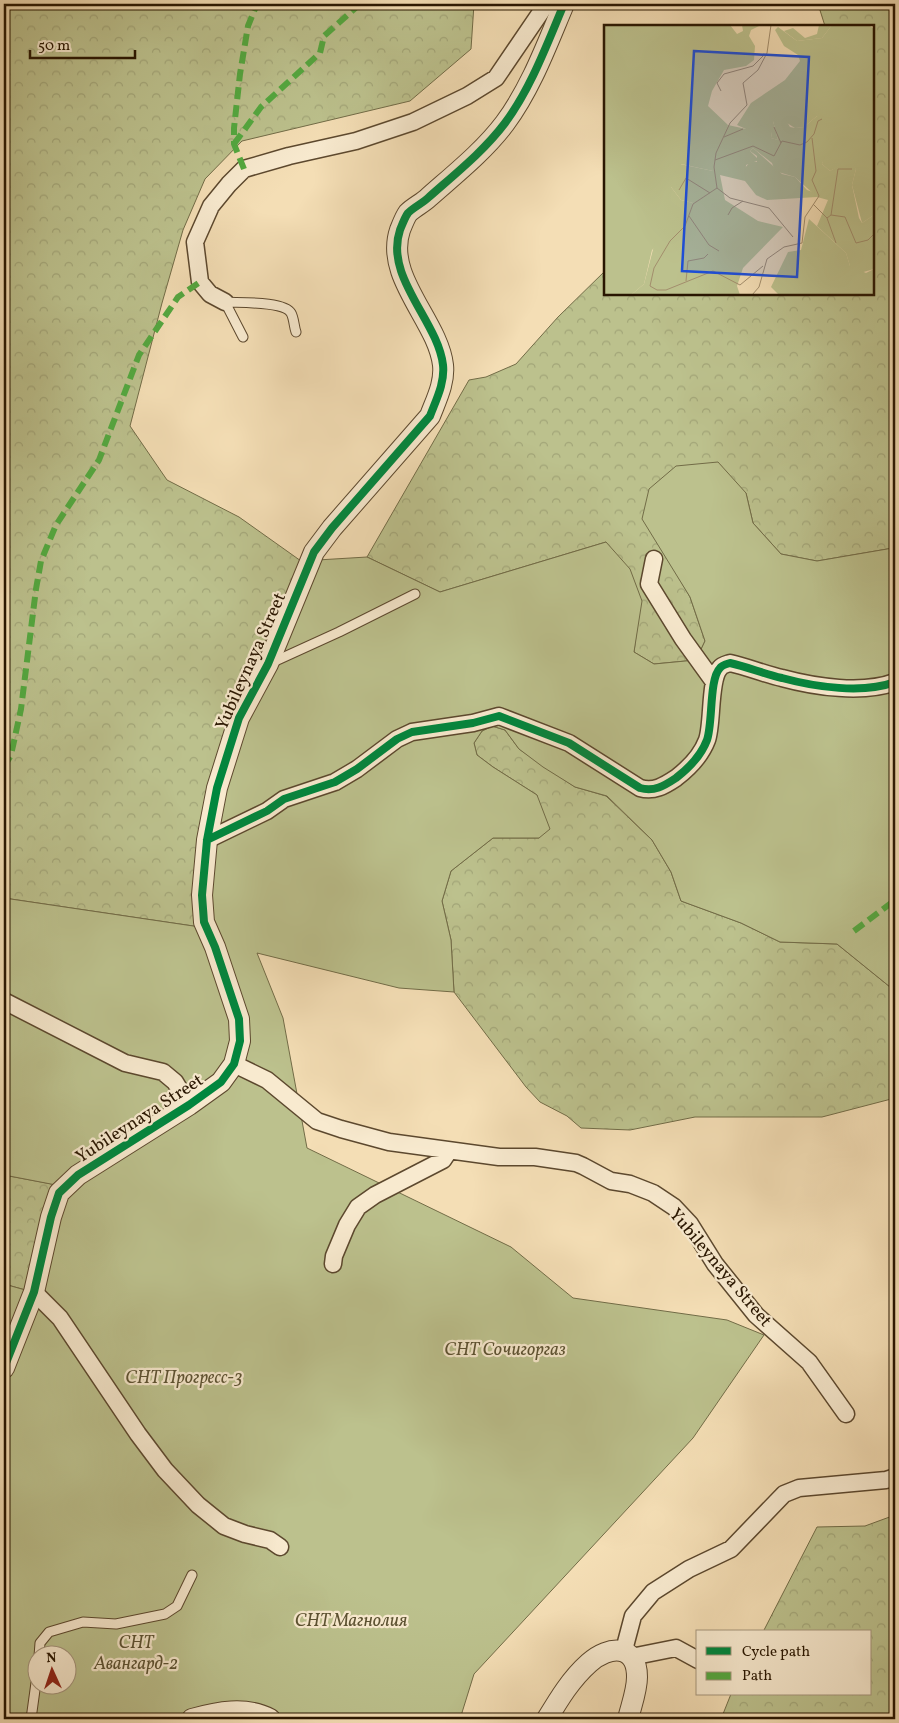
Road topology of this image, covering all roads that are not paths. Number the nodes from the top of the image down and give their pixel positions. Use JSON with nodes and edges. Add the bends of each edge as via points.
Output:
{"nodes":[{"id":1,"x":548,"y":4,"type":"edge"},
{"id":2,"x":564,"y":4,"type":"edge"},
{"id":3,"x":225,"y":302,"type":"junction"},
{"id":4,"x":296,"y":332,"type":"dead end"},
{"id":5,"x":243,"y":338,"type":"dead end"},
{"id":6,"x":654,"y":559,"type":"dead end"},
{"id":7,"x":415,"y":594,"type":"dead end"},
{"id":8,"x":268,"y":664,"type":"junction"},
{"id":9,"x":714,"y":682,"type":"junction"},
{"id":10,"x":895,"y":682,"type":"edge"},
{"id":11,"x":207,"y":840,"type":"junction"},
{"id":12,"x":4,"y":1001,"type":"edge"},
{"id":13,"x":234,"y":1064,"type":"junction"},
{"id":14,"x":189,"y":1105,"type":"junction"},
{"id":15,"x":449,"y":1150,"type":"junction"},
{"id":16,"x":333,"y":1264,"type":"dead end"},
{"id":17,"x":34,"y":1292,"type":"junction"},
{"id":18,"x":4,"y":1368,"type":"edge"},
{"id":19,"x":846,"y":1414,"type":"dead end"},
{"id":20,"x":895,"y":1477,"type":"edge"},
{"id":21,"x":280,"y":1546,"type":"dead end"},
{"id":22,"x":192,"y":1575,"type":"dead end"},
{"id":23,"x":40,"y":1646,"type":"edge"},
{"id":24,"x":628,"y":1653,"type":"junction"},
{"id":25,"x":696,"y":1659,"type":"edge"},
{"id":26,"x":34,"y":1696,"type":"edge"},
{"id":27,"x":31,"y":1719,"type":"edge"},
{"id":28,"x":192,"y":1719,"type":"edge"},
{"id":29,"x":270,"y":1719,"type":"edge"},
{"id":30,"x":547,"y":1719,"type":"edge"},
{"id":31,"x":628,"y":1719,"type":"edge"}],
"edges":[{"from":1,"to":3,"type":"street","via":[[496,78],[467,96],[413,122],[356,141],[244,170],[211,206],[195,242],[200,282],[210,294]]},
{"from":2,"to":8,"type":"street","name":"Yubileynaya Street","via":[[528,84],[505,123],[475,156],[408,214],[399,232],[397,249],[402,273],[438,346],[443,365],[442,381],[430,416],[314,552]]},
{"from":3,"to":4,"type":"lane","via":[[284,307],[291,312]]},
{"from":3,"to":5,"type":"lane"},
{"from":6,"to":9,"type":"street","via":[[649,584],[682,639]]},
{"from":7,"to":8,"type":"lane"},
{"from":8,"to":11,"type":"street","name":"Yubileynaya Street","via":[[239,718],[217,788]]},
{"from":9,"to":10,"type":"street","via":[[718,669],[730,663],[782,678],[838,688],[863,689]]},
{"from":9,"to":11,"type":"street","via":[[708,737],[702,751],[688,769],[656,789],[640,788],[569,744],[499,716],[412,732],[335,782],[284,799],[267,811]]},
{"from":11,"to":13,"type":"street","name":"Yubileynaya Street","via":[[202,895],[204,922],[239,1019],[240,1041]]},
{"from":12,"to":14,"type":"street","via":[[125,1063],[163,1072],[175,1082]]},
{"from":13,"to":14,"type":"street","name":"Yubileynaya Street","via":[[221,1082]]},
{"from":13,"to":15,"type":"street","name":"Yubileynaya Street","via":[[267,1080],[317,1121],[389,1142]]},
{"from":14,"to":17,"type":"street","name":"Yubileynaya Street","via":[[78,1175],[59,1193]]},
{"from":15,"to":16,"type":"street","via":[[443,1160],[375,1195],[358,1208],[347,1225]]},
{"from":15,"to":19,"type":"street","name":"Yubileynaya Street","via":[[576,1163],[611,1181],[653,1193],[674,1207],[690,1224],[756,1315],[809,1362]]},
{"from":17,"to":18,"type":"street","name":"Yubileynaya Street"},
{"from":17,"to":21,"type":"street","via":[[60,1318],[165,1470],[198,1505],[224,1526]]},
{"from":20,"to":24,"type":"street","via":[[798,1488],[784,1494],[731,1549],[689,1569],[653,1592],[633,1616]]},
{"from":22,"to":23,"type":"lane","via":[[177,1606],[165,1614],[116,1624],[83,1622],[49,1632]]},
{"from":24,"to":25,"type":"street","via":[[676,1648]]},
{"from":24,"to":30,"type":"street","via":[[606,1652],[590,1661]]},
{"from":24,"to":31,"type":"street","via":[[636,1667],[637,1679]]},
{"from":26,"to":27,"type":"lane"},
{"from":28,"to":29,"type":"street","via":[[241,1711]]}]}
